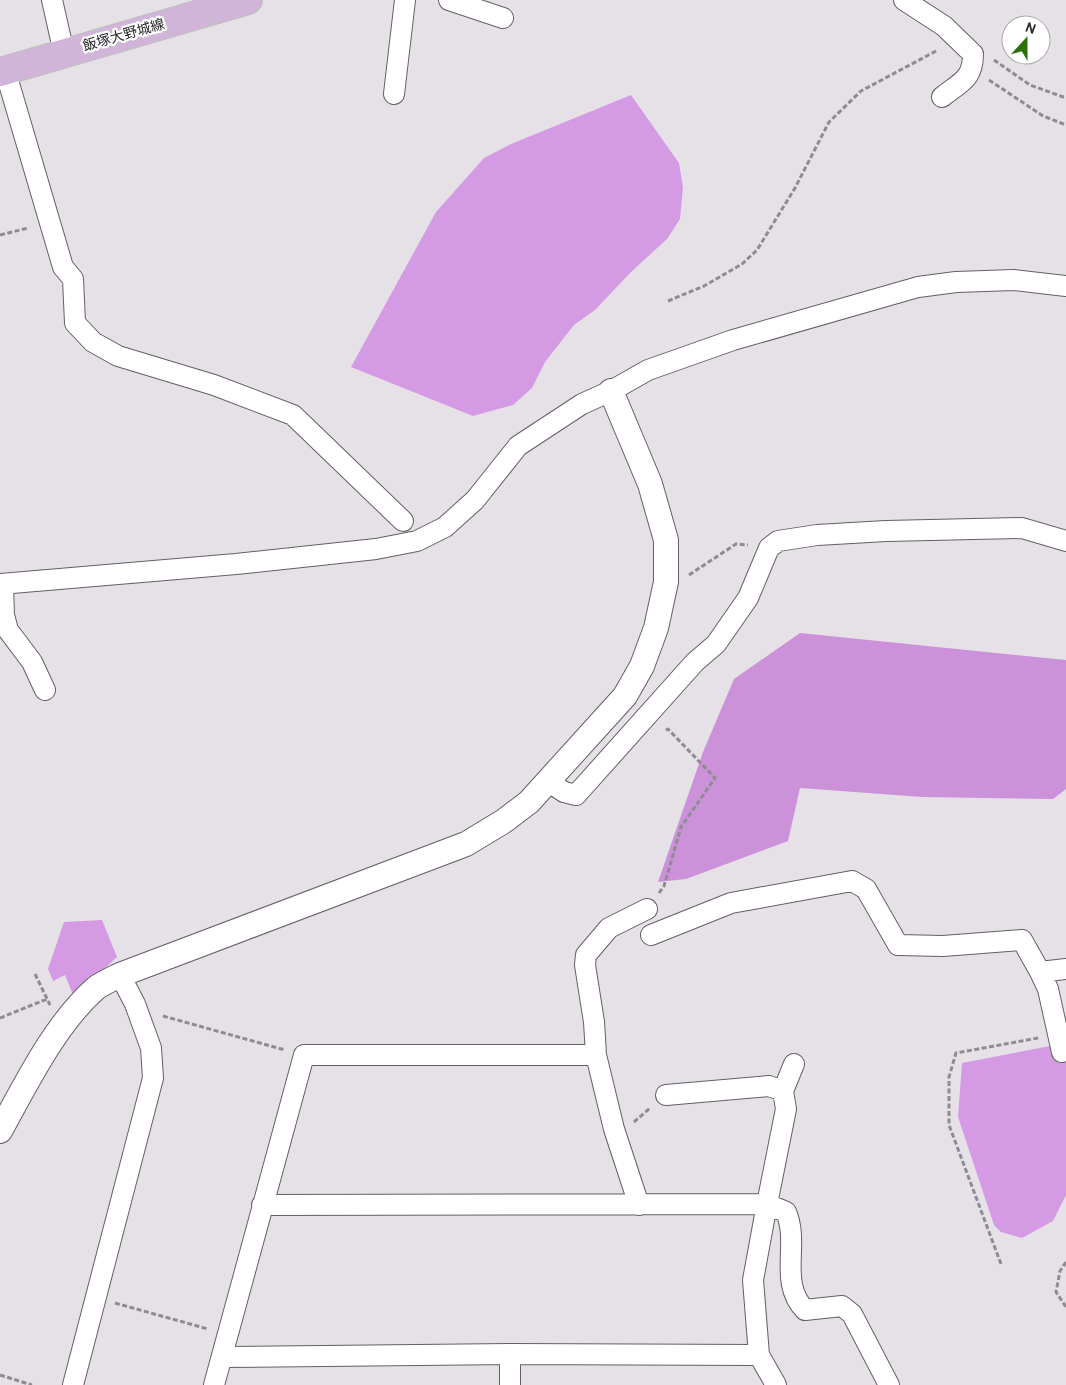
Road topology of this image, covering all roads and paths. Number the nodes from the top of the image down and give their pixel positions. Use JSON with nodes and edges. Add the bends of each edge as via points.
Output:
{"nodes":[{"id":1,"x":52,"y":0,"type":"edge"},
{"id":2,"x":248,"y":0,"type":"edge"},
{"id":3,"x":405,"y":0,"type":"edge"},
{"id":4,"x":449,"y":0,"type":"edge"},
{"id":5,"x":904,"y":0,"type":"edge"},
{"id":6,"x":503,"y":18,"type":"dead end"},
{"id":7,"x":64,"y":53,"type":"junction"},
{"id":8,"x":968,"y":54,"type":"junction"},
{"id":9,"x":2,"y":71,"type":"edge"},
{"id":10,"x":394,"y":94,"type":"dead end"},
{"id":11,"x":942,"y":97,"type":"dead end"},
{"id":12,"x":1066,"y":98,"type":"edge"},
{"id":13,"x":1066,"y":125,"type":"edge"},
{"id":14,"x":49,"y":222,"type":"junction"},
{"id":15,"x":0,"y":236,"type":"edge"},
{"id":16,"x":1066,"y":286,"type":"edge"},
{"id":17,"x":668,"y":301,"type":"dead end"},
{"id":18,"x":611,"y":392,"type":"junction"},
{"id":19,"x":403,"y":521,"type":"dead end"},
{"id":20,"x":1066,"y":541,"type":"edge"},
{"id":21,"x":736,"y":544,"type":"dead end"},
{"id":22,"x":2,"y":584,"type":"edge"},
{"id":23,"x":664,"y":592,"type":"junction"},
{"id":24,"x":45,"y":690,"type":"dead end"},
{"id":25,"x":631,"y":733,"type":"junction"},
{"id":26,"x":548,"y":782,"type":"junction"},
{"id":27,"x":647,"y":909,"type":"joint"},
{"id":28,"x":651,"y":935,"type":"dead end"},
{"id":29,"x":1066,"y":969,"type":"edge"},
{"id":30,"x":1040,"y":972,"type":"junction"},
{"id":31,"x":35,"y":974,"type":"dead end"},
{"id":32,"x":120,"y":975,"type":"junction"},
{"id":33,"x":47,"y":999,"type":"junction"},
{"id":34,"x":139,"y":1015,"type":"junction"},
{"id":35,"x":0,"y":1018,"type":"edge"},
{"id":36,"x":62,"y":1028,"type":"junction"},
{"id":37,"x":1060,"y":1043,"type":"joint"},
{"id":38,"x":304,"y":1055,"type":"junction"},
{"id":39,"x":596,"y":1055,"type":"junction"},
{"id":40,"x":794,"y":1064,"type":"dead end"},
{"id":41,"x":783,"y":1091,"type":"junction"},
{"id":42,"x":666,"y":1095,"type":"joint"},
{"id":43,"x":0,"y":1131,"type":"edge"},
{"id":44,"x":616,"y":1136,"type":"junction"},
{"id":45,"x":766,"y":1204,"type":"junction"},
{"id":46,"x":262,"y":1205,"type":"junction"},
{"id":47,"x":638,"y":1205,"type":"junction"},
{"id":48,"x":1066,"y":1262,"type":"edge"},
{"id":49,"x":1002,"y":1264,"type":"dead end"},
{"id":50,"x":95,"y":1298,"type":"junction"},
{"id":51,"x":1066,"y":1307,"type":"edge"},
{"id":52,"x":228,"y":1335,"type":"junction"},
{"id":53,"x":510,"y":1354,"type":"junction"},
{"id":54,"x":759,"y":1355,"type":"junction"},
{"id":55,"x":222,"y":1357,"type":"junction"},
{"id":56,"x":0,"y":1375,"type":"edge"},
{"id":57,"x":32,"y":1385,"type":"edge"},
{"id":58,"x":73,"y":1385,"type":"edge"},
{"id":59,"x":214,"y":1385,"type":"edge"},
{"id":60,"x":510,"y":1385,"type":"edge"},
{"id":61,"x":776,"y":1385,"type":"edge"},
{"id":62,"x":889,"y":1385,"type":"edge"}],
"edges":[{"from":1,"to":7,"type":"street"},
{"from":2,"to":7,"type":"main road","name":"飯塚大野城線"},
{"from":3,"to":10,"type":"street"},
{"from":4,"to":6,"type":"street"},
{"from":5,"to":8,"type":"street","via":[[944,26]]},
{"from":7,"to":9,"type":"main road","name":"飯塚大野城線"},
{"from":8,"to":11,"type":"street","via":[[968,76]]},
{"from":8,"to":12,"type":"path","via":[[990,57],[1030,85]]},
{"from":8,"to":13,"type":"path","via":[[1044,116]]},
{"from":8,"to":17,"type":"path","via":[[861,91],[829,122],[795,188],[757,250],[742,264]]},
{"from":9,"to":14,"type":"street"},
{"from":14,"to":15,"type":"path"},
{"from":14,"to":19,"type":"street","via":[[63,267],[73,280],[75,323],[93,342],[118,356],[214,385],[293,415]]},
{"from":16,"to":18,"type":"street","via":[[1014,280],[918,287],[733,340],[648,370]]},
{"from":18,"to":22,"type":"street","via":[[582,404],[518,446],[475,500],[444,527],[417,541],[376,549],[236,564]]},
{"from":18,"to":23,"type":"street","via":[[650,484],[666,540]]},
{"from":20,"to":25,"type":"street","via":[[1022,528],[817,535],[778,541],[769,548],[748,598],[716,644],[695,662]]},
{"from":21,"to":23,"type":"path"},
{"from":22,"to":24,"type":"street","via":[[8,630],[32,662]]},
{"from":23,"to":26,"type":"street","via":[[656,628],[642,666],[625,696]]},
{"from":25,"to":26,"type":"street","via":[[576,795]]},
{"from":25,"to":27,"type":"path","via":[[646,743],[668,729],[715,778],[682,827],[664,886]]},
{"from":26,"to":32,"type":"street","via":[[504,821],[466,844]]},
{"from":27,"to":39,"type":"street","via":[[610,928],[586,955]]},
{"from":28,"to":30,"type":"street","via":[[731,903],[852,880],[866,889],[898,945],[942,946],[1022,940]]},
{"from":29,"to":30,"type":"street"},
{"from":30,"to":37,"type":"street","via":[[1048,989]]},
{"from":31,"to":33,"type":"path"},
{"from":32,"to":34,"type":"street"},
{"from":32,"to":36,"type":"street","via":[[97,988]]},
{"from":33,"to":35,"type":"path"},
{"from":33,"to":36,"type":"path"},
{"from":34,"to":38,"type":"path","via":[[166,1016]]},
{"from":34,"to":50,"type":"street","via":[[151,1048],[153,1078]]},
{"from":36,"to":43,"type":"street"},
{"from":37,"to":49,"type":"path","via":[[956,1053],[949,1077],[949,1125]]},
{"from":38,"to":39,"type":"street"},
{"from":38,"to":46,"type":"street"},
{"from":39,"to":44,"type":"street"},
{"from":40,"to":41,"type":"street"},
{"from":41,"to":42,"type":"street","via":[[769,1086]]},
{"from":41,"to":45,"type":"street","via":[[786,1109]]},
{"from":42,"to":44,"type":"path"},
{"from":44,"to":47,"type":"street"},
{"from":45,"to":47,"type":"street"},
{"from":45,"to":54,"type":"street","via":[[753,1280]]},
{"from":45,"to":62,"type":"street","via":[[786,1212],[791,1223],[790,1275],[796,1301],[805,1310],[842,1306],[852,1314]]},
{"from":46,"to":47,"type":"street"},
{"from":46,"to":52,"type":"street"},
{"from":48,"to":51,"type":"path","via":[[1060,1271],[1056,1292]]},
{"from":50,"to":52,"type":"path"},
{"from":50,"to":58,"type":"street"},
{"from":52,"to":55,"type":"street"},
{"from":53,"to":54,"type":"street"},
{"from":53,"to":55,"type":"street"},
{"from":53,"to":60,"type":"street"},
{"from":54,"to":61,"type":"street"},
{"from":55,"to":59,"type":"street"},
{"from":56,"to":57,"type":"path"}]}
